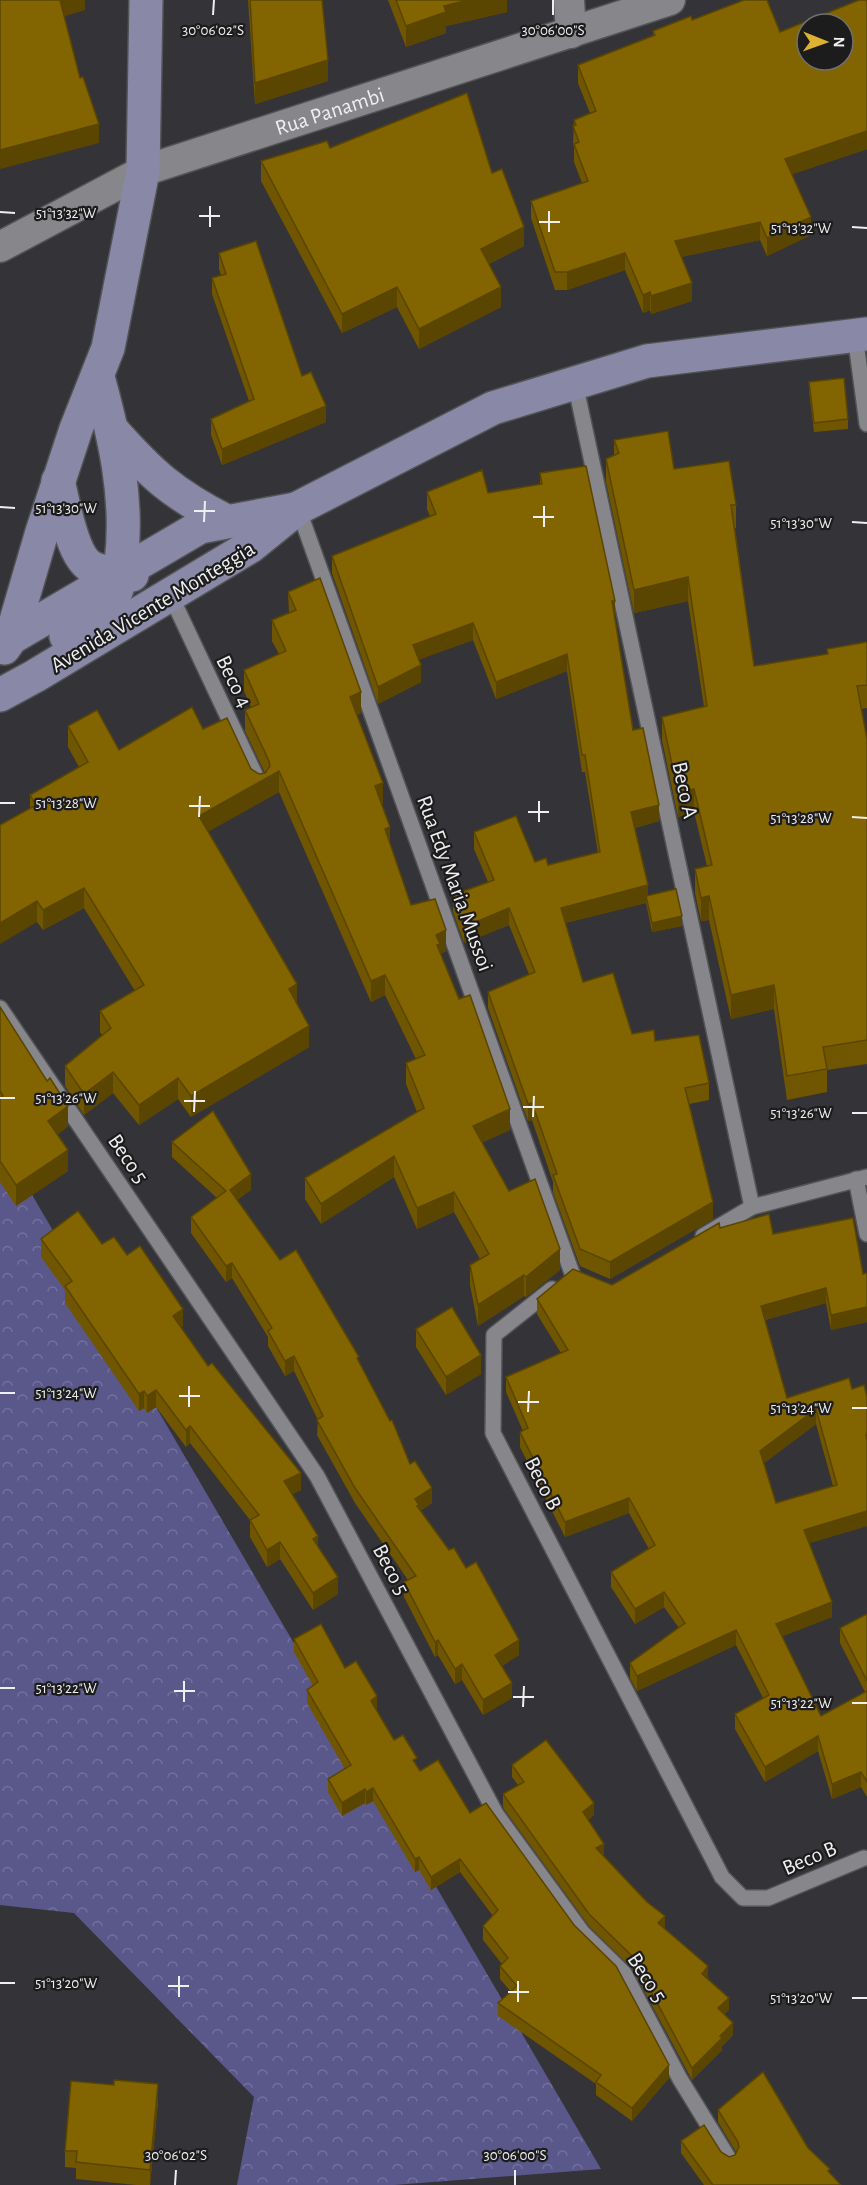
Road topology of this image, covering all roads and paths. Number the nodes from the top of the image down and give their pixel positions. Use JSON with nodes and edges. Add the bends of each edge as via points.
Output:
{"nodes":[{"id":1,"x":146,"y":0,"type":"edge"},
{"id":2,"x":569,"y":0,"type":"edge"},
{"id":3,"x":670,"y":0,"type":"edge"},
{"id":4,"x":571,"y":33,"type":"junction"},
{"id":5,"x":143,"y":171,"type":"junction"},
{"id":6,"x":0,"y":247,"type":"edge"},
{"id":7,"x":861,"y":335,"type":"edge"},
{"id":8,"x":98,"y":377,"type":"junction"},
{"id":9,"x":575,"y":383,"type":"junction"},
{"id":10,"x":867,"y":424,"type":"edge"},
{"id":11,"x":112,"y":430,"type":"junction"},
{"id":12,"x":58,"y":481,"type":"junction"},
{"id":13,"x":298,"y":508,"type":"junction"},
{"id":14,"x":226,"y":521,"type":"junction"},
{"id":15,"x":251,"y":546,"type":"junction"},
{"id":16,"x":120,"y":572,"type":"junction"},
{"id":17,"x":171,"y":596,"type":"junction"},
{"id":18,"x":5,"y":646,"type":"edge"},
{"id":19,"x":35,"y":676,"type":"junction"},
{"id":20,"x":0,"y":695,"type":"edge"},
{"id":21,"x":260,"y":785,"type":"edge"},
{"id":22,"x":0,"y":1008,"type":"edge"},
{"id":23,"x":862,"y":1178,"type":"edge"},
{"id":24,"x":752,"y":1207,"type":"junction"},
{"id":25,"x":867,"y":1234,"type":"edge"},
{"id":26,"x":692,"y":1242,"type":"edge"},
{"id":27,"x":577,"y":1275,"type":"joint"},
{"id":28,"x":866,"y":1858,"type":"edge"},
{"id":29,"x":729,"y":2159,"type":"edge"}],
"edges":[{"from":1,"to":5,"type":"main road"},
{"from":2,"to":4,"type":"street"},
{"from":3,"to":4,"type":"street","name":"Rua Panambi"},
{"from":4,"to":5,"type":"street","name":"Rua Panambi"},
{"from":5,"to":6,"type":"street","name":"Rua Panambi"},
{"from":5,"to":8,"type":"main road","via":[[108,348]]},
{"from":7,"to":9,"type":"main road","name":"Avenida Vicente Monteggia","via":[[647,361]]},
{"from":7,"to":10,"type":"lane"},
{"from":8,"to":11,"type":"main road"},
{"from":8,"to":12,"type":"main road"},
{"from":9,"to":13,"type":"main road","name":"Avenida Vicente Monteggia","via":[[493,408]]},
{"from":9,"to":24,"type":"lane","name":"Beco A"},
{"from":11,"to":14,"type":"main road","via":[[170,489]]},
{"from":11,"to":16,"type":"main road","via":[[124,506]]},
{"from":12,"to":16,"type":"main road","via":[[77,551],[90,566],[104,572]]},
{"from":12,"to":18,"type":"main road"},
{"from":13,"to":14,"type":"main road","name":"Avenida Vicente Monteggia"},
{"from":13,"to":15,"type":"main road","name":"Avenida Vicente Monteggia"},
{"from":13,"to":27,"type":"lane","name":"Rua Edy Maria Mussoi"},
{"from":14,"to":16,"type":"main road","name":"Avenida Vicente Monteggia","via":[[200,527]]},
{"from":15,"to":16,"type":"main road","via":[[225,547],[175,570],[148,575]]},
{"from":15,"to":17,"type":"main road","name":"Avenida Vicente Monteggia"},
{"from":16,"to":18,"type":"main road","name":"Avenida Vicente Monteggia"},
{"from":16,"to":19,"type":"main road","via":[[112,600],[94,619],[56,642]]},
{"from":17,"to":19,"type":"main road","name":"Avenida Vicente Monteggia"},
{"from":17,"to":21,"type":"lane","name":"Beco 4"},
{"from":19,"to":20,"type":"main road","name":"Avenida Vicente Monteggia"},
{"from":22,"to":29,"type":"lane","name":"Beco 5","via":[[317,1476],[496,1814],[582,1932],[624,1973],[680,2079]]},
{"from":23,"to":24,"type":"lane"},
{"from":23,"to":25,"type":"lane"},
{"from":24,"to":26,"type":"lane"},
{"from":27,"to":28,"type":"lane","name":"Beco B","via":[[494,1335],[492,1433],[722,1877],[743,1898],[768,1898]]}]}
